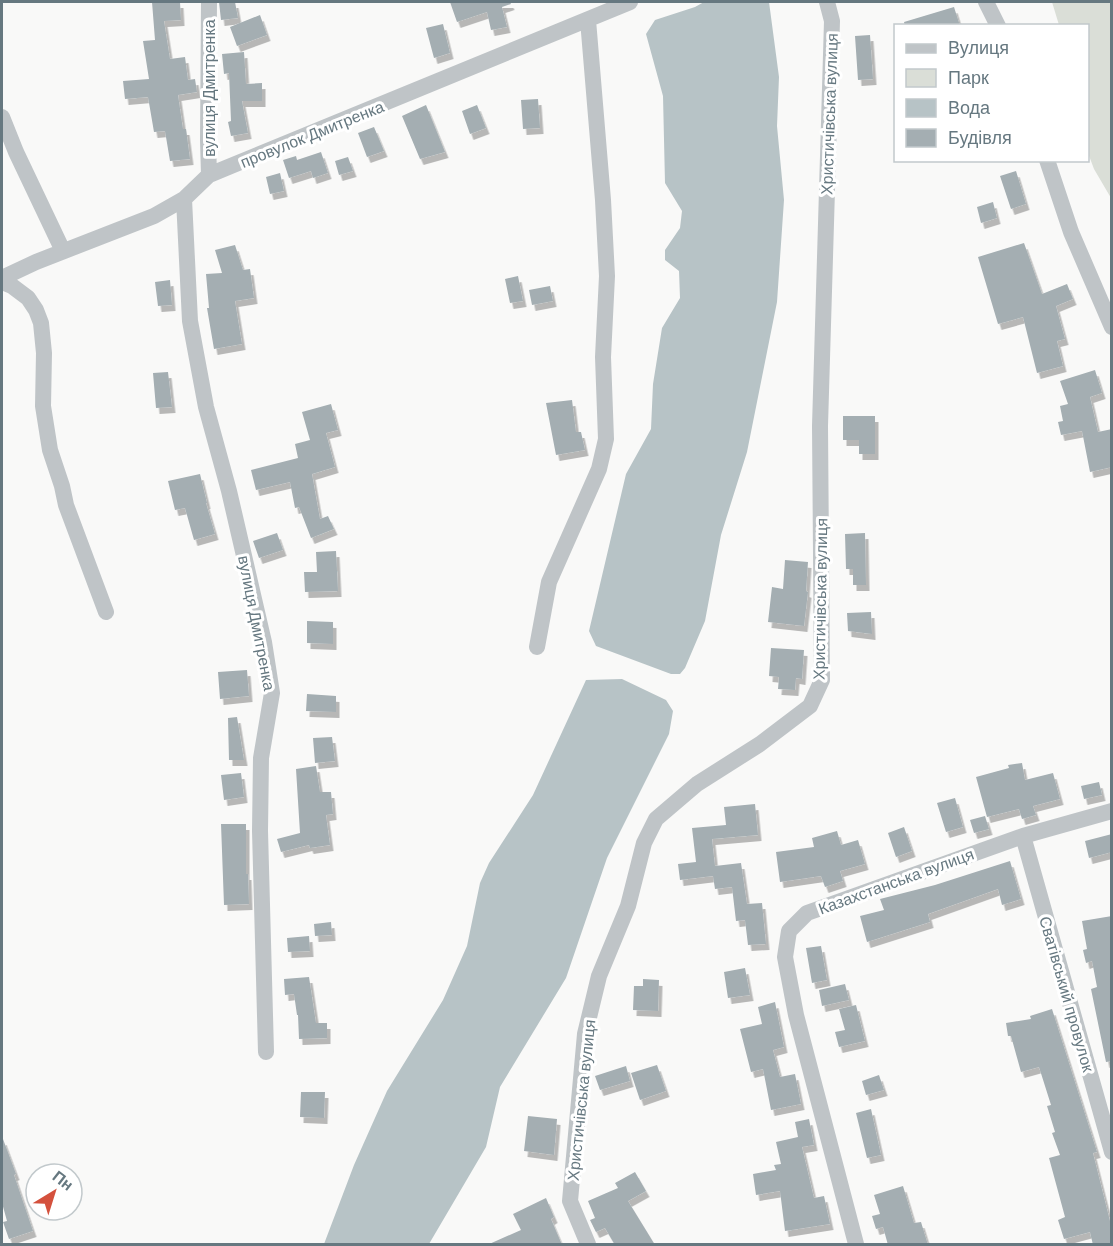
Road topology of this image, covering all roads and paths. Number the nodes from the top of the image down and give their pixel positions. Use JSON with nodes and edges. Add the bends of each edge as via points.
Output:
{"nodes":[{"id":1,"x":209,"y":2,"type":"edge"},
{"id":2,"x":630,"y":2,"type":"edge"},
{"id":3,"x":827,"y":2,"type":"edge"},
{"id":4,"x":986,"y":2,"type":"edge"},
{"id":5,"x":588,"y":20,"type":"junction"},
{"id":6,"x":997,"y":24,"type":"edge"},
{"id":7,"x":2,"y":117,"type":"edge"},
{"id":8,"x":1048,"y":162,"type":"edge"},
{"id":9,"x":209,"y":175,"type":"junction"},
{"id":10,"x":184,"y":198,"type":"junction"},
{"id":11,"x":63,"y":251,"type":"junction"},
{"id":12,"x":2,"y":280,"type":"edge"},
{"id":13,"x":1112,"y":327,"type":"edge"},
{"id":14,"x":106,"y":612,"type":"dead end"},
{"id":15,"x":537,"y":647,"type":"dead end"},
{"id":16,"x":1112,"y":811,"type":"edge"},
{"id":17,"x":1023,"y":836,"type":"junction"},
{"id":18,"x":266,"y":1052,"type":"dead end"},
{"id":19,"x":1112,"y":1152,"type":"edge"},
{"id":20,"x":588,"y":1245,"type":"edge"},
{"id":21,"x":856,"y":1245,"type":"edge"}],
"edges":[{"from":1,"to":9,"type":"street","name":"вулиця Дмитренка"},
{"from":2,"to":5,"type":"street","name":"провулок Дмитренка"},
{"from":3,"to":20,"type":"street","name":"Христичівська вулиця","via":[[832,21],[820,426],[822,680],[810,706],[697,784],[656,819],[644,843],[628,906],[599,976],[585,1034],[570,1202]]},
{"from":4,"to":6,"type":"street"},
{"from":5,"to":9,"type":"street","name":"провулок Дмитренка"},
{"from":5,"to":15,"type":"street","via":[[607,276],[603,357],[606,439],[599,469],[549,582]]},
{"from":7,"to":11,"type":"street"},
{"from":8,"to":13,"type":"street","via":[[1071,232]]},
{"from":9,"to":10,"type":"street","name":"провулок Дмитренка"},
{"from":10,"to":11,"type":"street","name":"провулок Дмитренка","via":[[153,216]]},
{"from":10,"to":18,"type":"street","name":"вулиця Дмитренка","via":[[190,321],[206,407],[264,642],[272,693],[261,758]]},
{"from":11,"to":12,"type":"street","name":"провулок Дмитренка"},
{"from":12,"to":14,"type":"street","via":[[28,298],[36,310],[44,353],[43,406],[50,450]]},
{"from":16,"to":17,"type":"street","name":"Казахстанська вулиця"},
{"from":17,"to":19,"type":"street","name":"Сватівський провулок"},
{"from":17,"to":21,"type":"street","name":"Казахстанська вулиця","via":[[807,913],[789,932],[785,957],[796,1015]]}]}
